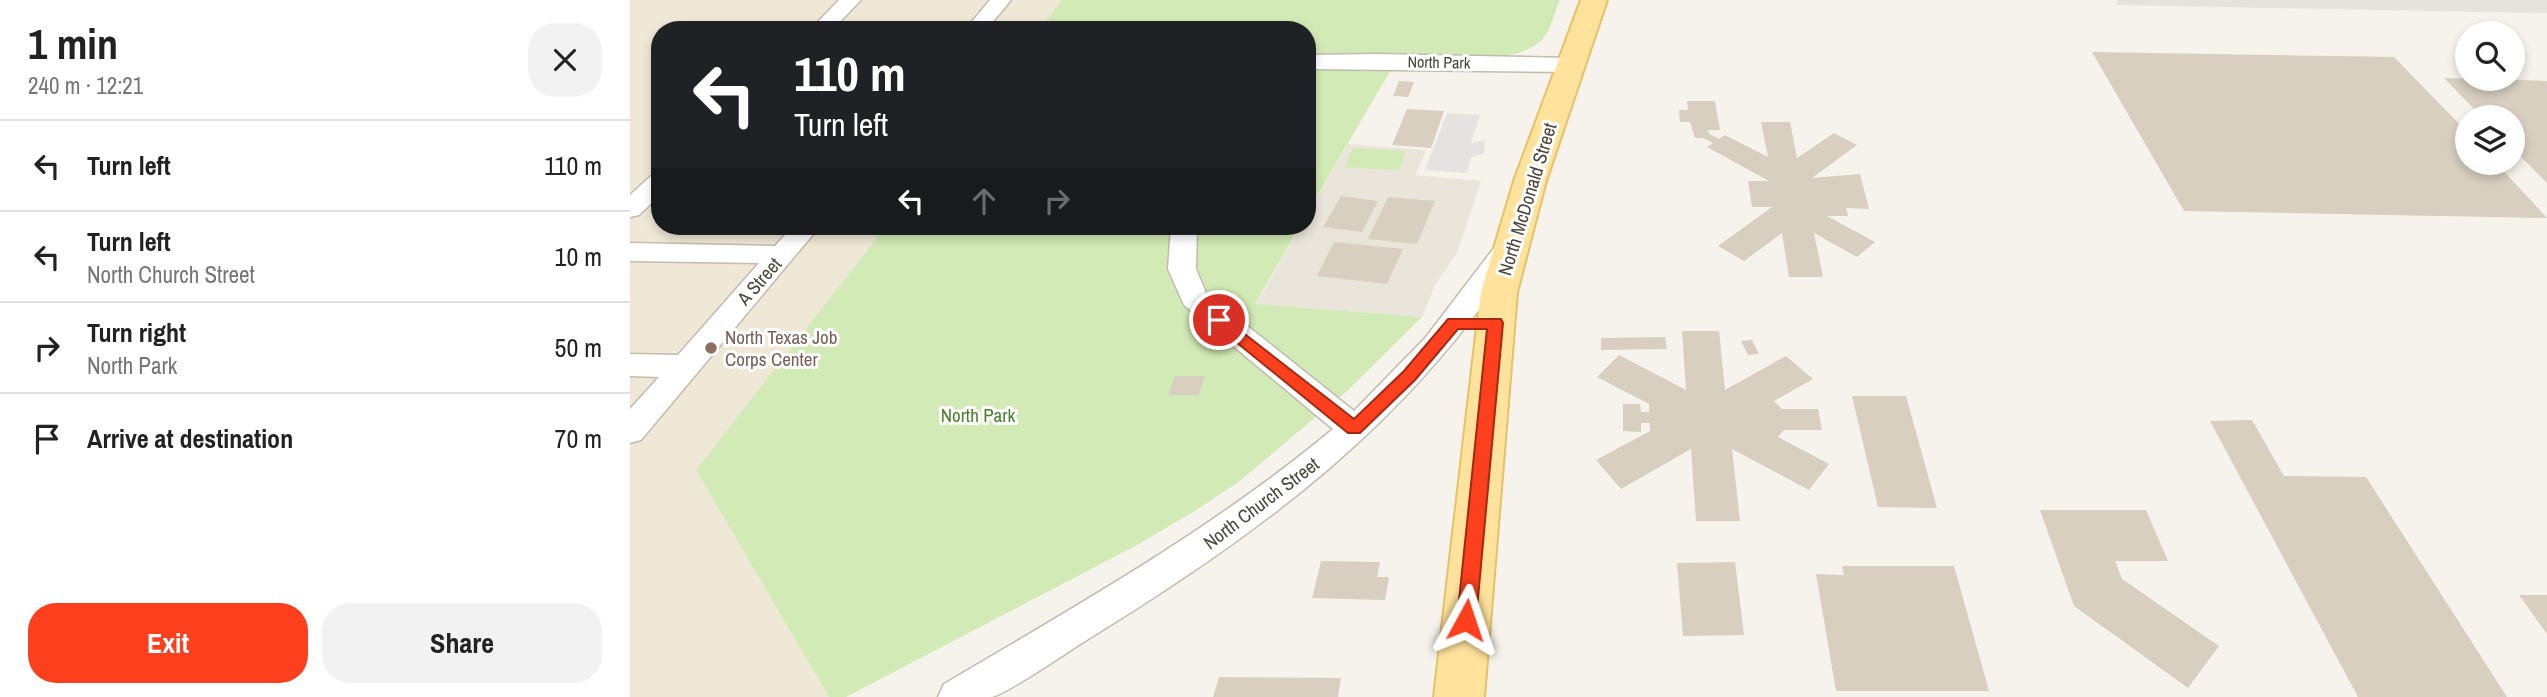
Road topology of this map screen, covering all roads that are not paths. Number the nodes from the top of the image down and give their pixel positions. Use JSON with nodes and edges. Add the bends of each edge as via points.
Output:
{"nodes":[{"id":1,"x":851,"y":0,"type":"edge"},
{"id":2,"x":1000,"y":0,"type":"edge"},
{"id":3,"x":1594,"y":0,"type":"edge"},
{"id":4,"x":829,"y":21,"type":"edge"},
{"id":5,"x":982,"y":21,"type":"edge"},
{"id":6,"x":1316,"y":62,"type":"edge"},
{"id":7,"x":1571,"y":65,"type":"junction"},
{"id":8,"x":651,"y":189,"type":"edge"},
{"id":9,"x":630,"y":209,"type":"edge"},
{"id":10,"x":799,"y":235,"type":"edge"},
{"id":11,"x":1184,"y":235,"type":"edge"},
{"id":12,"x":1510,"y":246,"type":"junction"},
{"id":13,"x":630,"y":253,"type":"edge"},
{"id":14,"x":782,"y":255,"type":"junction"},
{"id":15,"x":1453,"y":323,"type":"junction"},
{"id":16,"x":1495,"y":323,"type":"junction"},
{"id":17,"x":630,"y":365,"type":"edge"},
{"id":18,"x":685,"y":366,"type":"junction"},
{"id":19,"x":1354,"y":429,"type":"junction"},
{"id":20,"x":630,"y":431,"type":"edge"},
{"id":21,"x":958,"y":697,"type":"edge"},
{"id":22,"x":1459,"y":697,"type":"edge"}],
"edges":[{"from":1,"to":4,"type":"street"},
{"from":2,"to":5,"type":"street"},
{"from":3,"to":7,"type":"main road","name":"North McDonald Street"},
{"from":6,"to":7,"type":"street","name":"North Park"},
{"from":7,"to":12,"type":"main road","name":"North McDonald Street"},
{"from":8,"to":9,"type":"street"},
{"from":10,"to":14,"type":"street","name":"A Street"},
{"from":11,"to":19,"type":"street","via":[[1182,269],[1194,298]]},
{"from":12,"to":15,"type":"street","name":"North Church Street"},
{"from":12,"to":16,"type":"main road","name":"North McDonald Street"},
{"from":13,"to":14,"type":"street"},
{"from":14,"to":18,"type":"street","name":"A Street"},
{"from":15,"to":16,"type":"street"},
{"from":15,"to":19,"type":"street","name":"North Church Street","via":[[1410,375]]},
{"from":16,"to":22,"type":"main road","name":"North McDonald Street"},
{"from":17,"to":18,"type":"street"},
{"from":18,"to":20,"type":"street","name":"A Street"},
{"from":19,"to":21,"type":"street","name":"North Church Street","via":[[1283,490],[1208,544]]}]}
